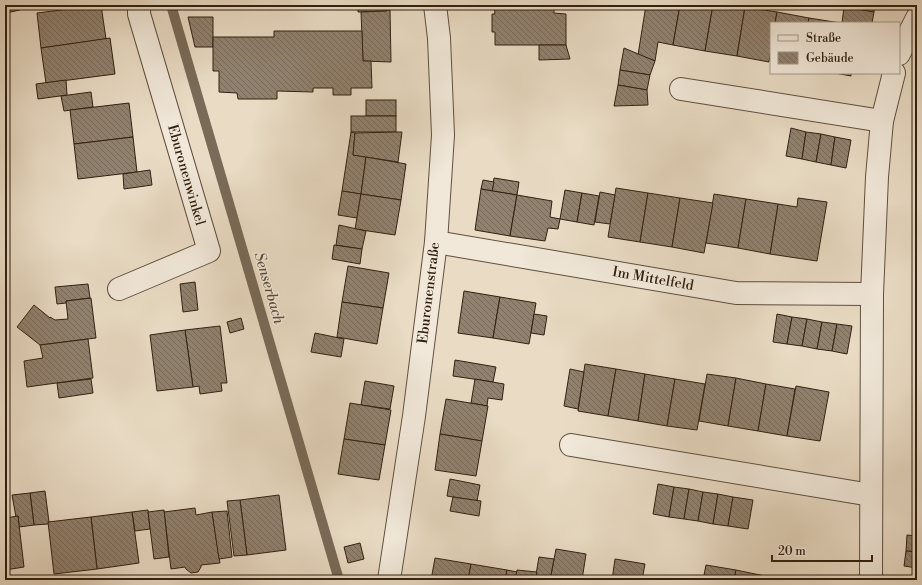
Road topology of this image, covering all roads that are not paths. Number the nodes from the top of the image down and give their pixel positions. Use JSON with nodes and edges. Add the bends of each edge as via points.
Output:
{"nodes":[{"id":1,"x":139,"y":5,"type":"edge"},
{"id":2,"x":435,"y":5,"type":"edge"},
{"id":3,"x":917,"y":18,"type":"edge"},
{"id":4,"x":900,"y":52,"type":"edge"},
{"id":5,"x":894,"y":74,"type":"edge"},
{"id":6,"x":680,"y":89,"type":"dead end"},
{"id":7,"x":882,"y":121,"type":"junction"},
{"id":8,"x":436,"y":242,"type":"junction"},
{"id":9,"x":119,"y":289,"type":"dead end"},
{"id":10,"x":872,"y":294,"type":"junction"},
{"id":11,"x":571,"y":445,"type":"dead end"},
{"id":12,"x":871,"y":495,"type":"junction"},
{"id":13,"x":389,"y":580,"type":"edge"},
{"id":14,"x":871,"y":580,"type":"edge"}],
"edges":[{"from":1,"to":9,"type":"street","name":"Eburonenwinkel","via":[[139,14],[209,251]]},
{"from":2,"to":8,"type":"street","name":"Eburonenstraße","via":[[443,134]]},
{"from":3,"to":4,"type":"street"},
{"from":5,"to":7,"type":"street"},
{"from":6,"to":7,"type":"street"},
{"from":7,"to":10,"type":"street"},
{"from":8,"to":10,"type":"street","name":"Im Mittelfeld","via":[[736,293]]},
{"from":8,"to":13,"type":"street","name":"Eburonenstraße","via":[[414,416]]},
{"from":10,"to":12,"type":"street"},
{"from":11,"to":12,"type":"street"},
{"from":12,"to":14,"type":"street"}]}
